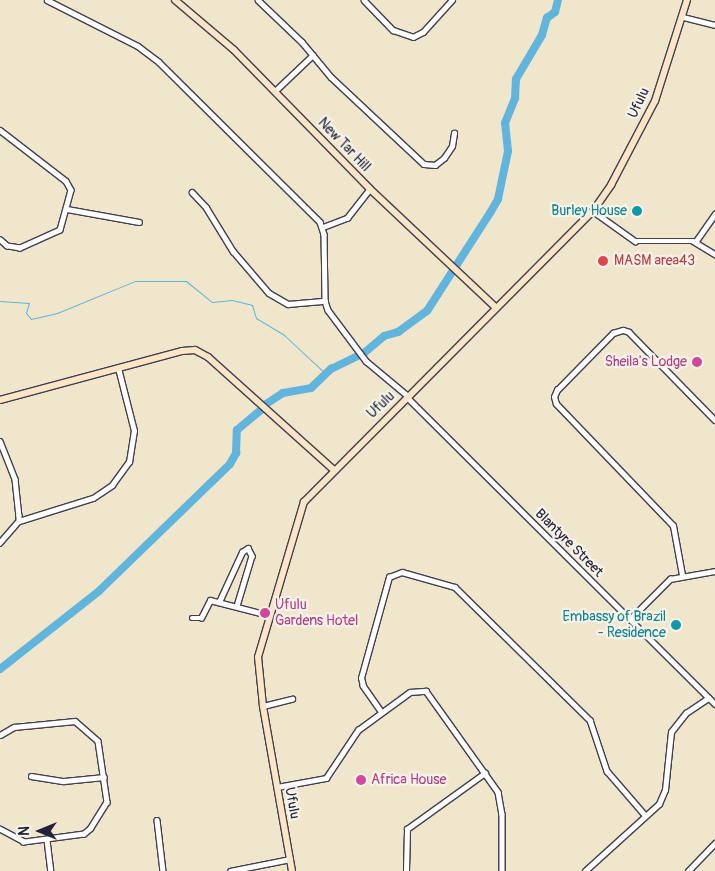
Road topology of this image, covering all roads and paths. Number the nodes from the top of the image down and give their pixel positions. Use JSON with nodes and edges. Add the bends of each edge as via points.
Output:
{"nodes":[{"id":1,"x":47,"y":0,"type":"edge"},
{"id":2,"x":175,"y":0,"type":"edge"},
{"id":3,"x":258,"y":0,"type":"edge"},
{"id":4,"x":364,"y":0,"type":"edge"},
{"id":5,"x":452,"y":0,"type":"edge"},
{"id":6,"x":687,"y":0,"type":"edge"},
{"id":7,"x":683,"y":17,"type":"junction"},
{"id":8,"x":715,"y":25,"type":"edge"},
{"id":9,"x":313,"y":55,"type":"junction"},
{"id":10,"x":275,"y":91,"type":"junction"},
{"id":11,"x":0,"y":130,"type":"edge"},
{"id":12,"x":454,"y":133,"type":"dead end"},
{"id":13,"x":370,"y":189,"type":"junction"},
{"id":14,"x":192,"y":192,"type":"dead end"},
{"id":15,"x":67,"y":209,"type":"junction"},
{"id":16,"x":593,"y":211,"type":"junction"},
{"id":17,"x":715,"y":214,"type":"edge"},
{"id":18,"x":139,"y":222,"type":"dead end"},
{"id":19,"x":323,"y":227,"type":"junction"},
{"id":20,"x":0,"y":240,"type":"edge"},
{"id":21,"x":696,"y":241,"type":"junction"},
{"id":22,"x":715,"y":254,"type":"edge"},
{"id":23,"x":325,"y":301,"type":"junction"},
{"id":24,"x":495,"y":307,"type":"junction"},
{"id":25,"x":118,"y":368,"type":"junction"},
{"id":26,"x":408,"y":396,"type":"junction"},
{"id":27,"x":0,"y":400,"type":"edge"},
{"id":28,"x":715,"y":420,"type":"edge"},
{"id":29,"x":0,"y":441,"type":"edge"},
{"id":30,"x":333,"y":469,"type":"junction"},
{"id":31,"x":18,"y":521,"type":"junction"},
{"id":32,"x":0,"y":543,"type":"edge"},
{"id":33,"x":715,"y":571,"type":"edge"},
{"id":34,"x":682,"y":576,"type":"junction"},
{"id":35,"x":219,"y":602,"type":"junction"},
{"id":36,"x":237,"y":606,"type":"junction"},
{"id":37,"x":268,"y":615,"type":"junction"},
{"id":38,"x":192,"y":618,"type":"dead end"},
{"id":39,"x":630,"y":619,"type":"junction"},
{"id":40,"x":708,"y":698,"type":"junction"},
{"id":41,"x":292,"y":699,"type":"dead end"},
{"id":42,"x":715,"y":704,"type":"edge"},
{"id":43,"x":263,"y":706,"type":"junction"},
{"id":44,"x":381,"y":712,"type":"junction"},
{"id":45,"x":0,"y":735,"type":"edge"},
{"id":46,"x":485,"y":773,"type":"junction"},
{"id":47,"x":31,"y":776,"type":"dead end"},
{"id":48,"x":104,"y":777,"type":"junction"},
{"id":49,"x":276,"y":788,"type":"junction"},
{"id":50,"x":645,"y":815,"type":"junction"},
{"id":51,"x":157,"y":820,"type":"dead end"},
{"id":52,"x":0,"y":829,"type":"edge"},
{"id":53,"x":46,"y":840,"type":"junction"},
{"id":54,"x":715,"y":843,"type":"edge"},
{"id":55,"x":290,"y":858,"type":"junction"},
{"id":56,"x":51,"y":871,"type":"edge"},
{"id":57,"x":163,"y":871,"type":"edge"},
{"id":58,"x":230,"y":871,"type":"edge"},
{"id":59,"x":292,"y":871,"type":"edge"},
{"id":60,"x":406,"y":871,"type":"edge"},
{"id":61,"x":502,"y":871,"type":"edge"},
{"id":62,"x":585,"y":871,"type":"edge"},
{"id":63,"x":688,"y":871,"type":"edge"}],
"edges":[{"from":1,"to":19,"type":"street","via":[[138,46],[160,62]]},
{"from":2,"to":10,"type":"street","name":"New Tar Hill","via":[[222,38]]},
{"from":3,"to":9,"type":"street"},
{"from":4,"to":5,"type":"street","via":[[393,30],[413,37],[423,32]]},
{"from":6,"to":7,"type":"street","name":"Ufulu"},
{"from":7,"to":8,"type":"street"},
{"from":7,"to":16,"type":"street","name":"Ufulu","via":[[655,101],[611,185]]},
{"from":9,"to":10,"type":"street"},
{"from":9,"to":12,"type":"street","via":[[328,74],[424,164],[435,165],[444,158],[452,146]]},
{"from":10,"to":13,"type":"street","name":"New Tar Hill"},
{"from":11,"to":15,"type":"street","via":[[68,184],[71,190]]},
{"from":13,"to":19,"type":"street","via":[[347,218]]},
{"from":13,"to":24,"type":"street","name":"New Tar Hill"},
{"from":14,"to":23,"type":"street","via":[[233,251],[269,293],[288,304]]},
{"from":15,"to":18,"type":"street"},
{"from":15,"to":20,"type":"street","via":[[62,227],[56,233],[20,248],[7,246]]},
{"from":16,"to":21,"type":"street","via":[[635,241]]},
{"from":16,"to":24,"type":"street","name":"Ufulu"},
{"from":17,"to":21,"type":"street"},
{"from":19,"to":23,"type":"street"},
{"from":21,"to":22,"type":"street"},
{"from":23,"to":26,"type":"street","name":"Blantyre Street","via":[[341,331],[366,361]]},
{"from":24,"to":26,"type":"street","name":"Ufulu"},
{"from":25,"to":27,"type":"street"},
{"from":25,"to":30,"type":"street","via":[[182,350],[199,352]]},
{"from":25,"to":31,"type":"street","via":[[134,432],[129,462],[112,484],[94,498]]},
{"from":26,"to":30,"type":"street","name":"Ufulu"},
{"from":26,"to":39,"type":"street","name":"Blantyre Street"},
{"from":28,"to":34,"type":"street","via":[[629,332],[623,330],[613,333],[557,390],[554,397],[556,404],[673,526]]},
{"from":29,"to":31,"type":"street","via":[[15,479]]},
{"from":30,"to":37,"type":"street","name":"Ufulu","via":[[304,502]]},
{"from":31,"to":32,"type":"street"},
{"from":33,"to":34,"type":"street"},
{"from":34,"to":39,"type":"street","via":[[670,579]]},
{"from":35,"to":36,"type":"street"},
{"from":35,"to":36,"type":"street","via":[[242,552],[248,548],[252,556]]},
{"from":35,"to":38,"type":"street","via":[[208,600],[201,618]]},
{"from":36,"to":37,"type":"street"},
{"from":37,"to":43,"type":"street","name":"Ufulu","via":[[258,658]]},
{"from":39,"to":40,"type":"street","name":"Blantyre Street"},
{"from":40,"to":42,"type":"street","name":"Blantyre Street"},
{"from":40,"to":50,"type":"street","via":[[686,713],[671,732],[666,790],[659,804]]},
{"from":41,"to":43,"type":"street"},
{"from":43,"to":49,"type":"street","name":"Ufulu"},
{"from":44,"to":46,"type":"street","via":[[413,691],[428,692]]},
{"from":44,"to":49,"type":"street","via":[[355,733],[326,778]]},
{"from":44,"to":50,"type":"street","via":[[362,686],[361,678],[389,577],[402,572],[456,587],[586,715],[610,776]]},
{"from":45,"to":48,"type":"street","via":[[14,727],[72,720],[97,740]]},
{"from":46,"to":60,"type":"street","via":[[407,829]]},
{"from":46,"to":61,"type":"street","via":[[500,799]]},
{"from":47,"to":48,"type":"street","via":[[64,780]]},
{"from":48,"to":53,"type":"street","via":[[107,805],[89,831]]},
{"from":49,"to":55,"type":"street","name":"Ufulu"},
{"from":50,"to":62,"type":"street"},
{"from":51,"to":57,"type":"street"},
{"from":52,"to":53,"type":"street","via":[[18,841]]},
{"from":53,"to":56,"type":"street"},
{"from":54,"to":63,"type":"street"},
{"from":55,"to":58,"type":"street"},
{"from":55,"to":59,"type":"street","name":"Ufulu"}]}
